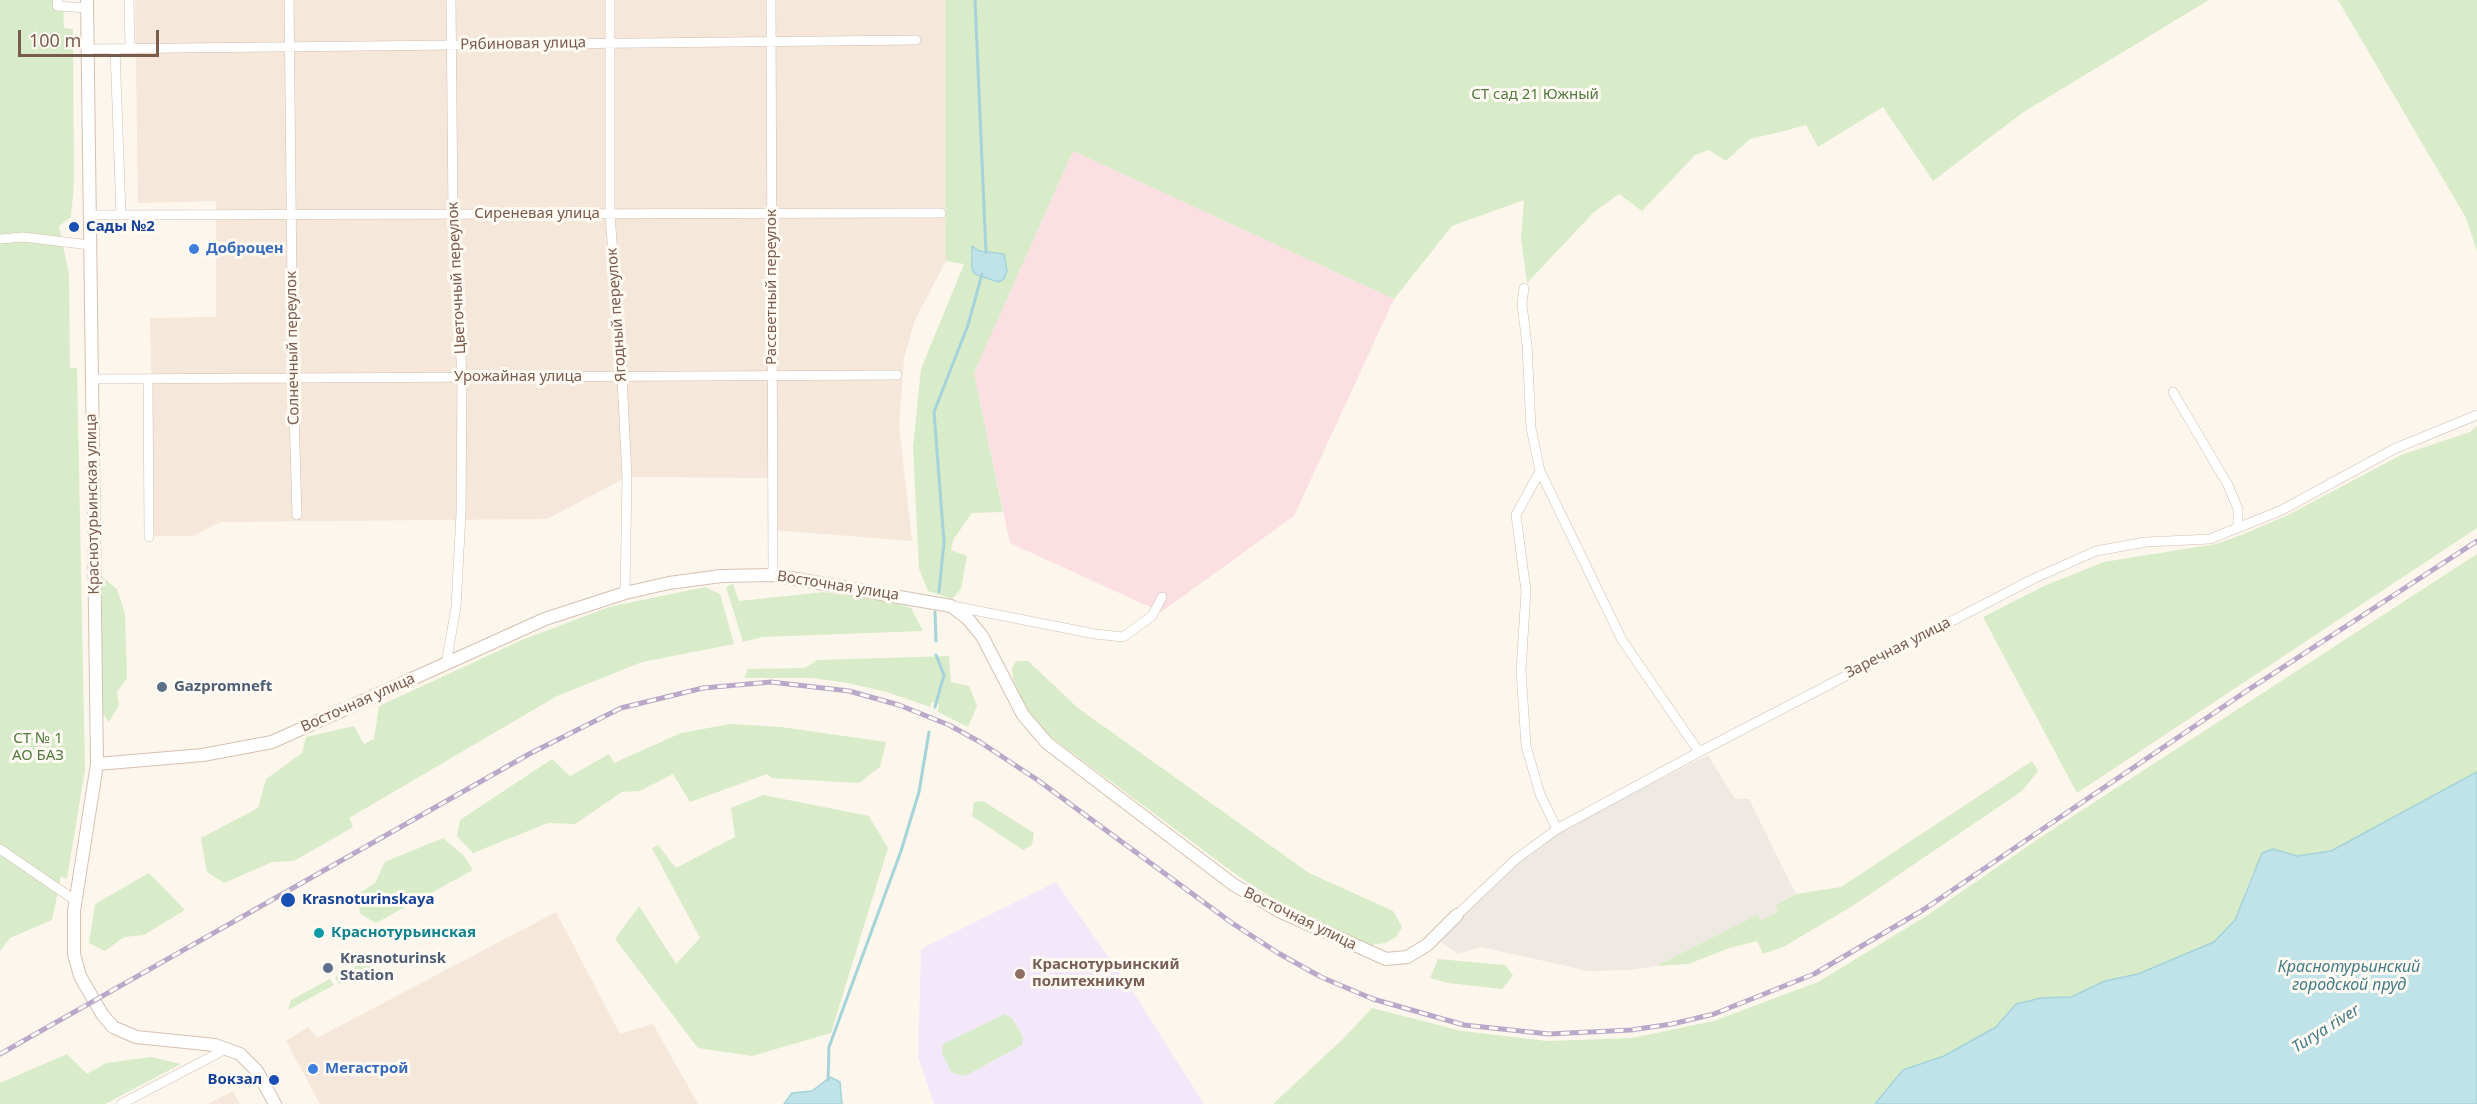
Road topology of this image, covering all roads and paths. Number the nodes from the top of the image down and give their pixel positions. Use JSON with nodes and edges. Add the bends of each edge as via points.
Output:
{"nodes":[{"id":1,"x":58,"y":0,"type":"edge"},
{"id":2,"x":129,"y":0,"type":"edge"},
{"id":3,"x":289,"y":0,"type":"edge"},
{"id":4,"x":451,"y":0,"type":"edge"},
{"id":5,"x":610,"y":0,"type":"edge"},
{"id":6,"x":771,"y":0,"type":"edge"},
{"id":7,"x":87,"y":4,"type":"edge"},
{"id":8,"x":916,"y":40,"type":"dead end"},
{"id":9,"x":771,"y":42,"type":"junction"},
{"id":10,"x":610,"y":44,"type":"junction"},
{"id":11,"x":451,"y":45,"type":"junction"},
{"id":12,"x":290,"y":47,"type":"junction"},
{"id":13,"x":88,"y":49,"type":"junction"},
{"id":14,"x":115,"y":49,"type":"junction"},
{"id":15,"x":130,"y":49,"type":"junction"},
{"id":16,"x":772,"y":213,"type":"junction"},
{"id":17,"x":941,"y":213,"type":"dead end"},
{"id":18,"x":291,"y":214,"type":"junction"},
{"id":19,"x":453,"y":214,"type":"junction"},
{"id":20,"x":610,"y":214,"type":"junction"},
{"id":21,"x":89,"y":215,"type":"junction"},
{"id":22,"x":121,"y":215,"type":"junction"},
{"id":23,"x":0,"y":239,"type":"edge"},
{"id":24,"x":90,"y":245,"type":"junction"},
{"id":25,"x":1524,"y":288,"type":"dead end"},
{"id":26,"x":897,"y":375,"type":"dead end"},
{"id":27,"x":772,"y":376,"type":"junction"},
{"id":28,"x":622,"y":377,"type":"junction"},
{"id":29,"x":292,"y":378,"type":"junction"},
{"id":30,"x":462,"y":378,"type":"junction"},
{"id":31,"x":91,"y":379,"type":"junction"},
{"id":32,"x":143,"y":379,"type":"junction"},
{"id":33,"x":2173,"y":392,"type":"dead end"},
{"id":34,"x":2477,"y":415,"type":"edge"},
{"id":35,"x":1540,"y":471,"type":"junction"},
{"id":36,"x":297,"y":515,"type":"dead end"},
{"id":37,"x":2238,"y":528,"type":"junction"},
{"id":38,"x":149,"y":537,"type":"dead end"},
{"id":39,"x":773,"y":575,"type":"junction"},
{"id":40,"x":625,"y":594,"type":"junction"},
{"id":41,"x":1162,"y":597,"type":"dead end"},
{"id":42,"x":951,"y":606,"type":"junction"},
{"id":43,"x":446,"y":664,"type":"junction"},
{"id":44,"x":1699,"y":752,"type":"junction"},
{"id":45,"x":97,"y":764,"type":"junction"},
{"id":46,"x":1557,"y":829,"type":"junction"},
{"id":47,"x":0,"y":849,"type":"edge"},
{"id":48,"x":76,"y":901,"type":"junction"},
{"id":49,"x":1457,"y":915,"type":"joint"},
{"id":50,"x":226,"y":1049,"type":"junction"},
{"id":51,"x":121,"y":1104,"type":"edge"},
{"id":52,"x":275,"y":1104,"type":"edge"}],
"edges":[{"from":1,"to":7,"type":"street","via":[[57,6]]},
{"from":2,"to":15,"type":"street"},
{"from":3,"to":12,"type":"street","name":"Солнечный переулок"},
{"from":4,"to":11,"type":"street","name":"Цветочный переулок"},
{"from":5,"to":10,"type":"street","name":"Ягодный переулок"},
{"from":6,"to":9,"type":"street","name":"Рассветный переулок"},
{"from":7,"to":13,"type":"street","name":"Краснотурьинская улица"},
{"from":8,"to":9,"type":"street","name":"Рябиновая улица"},
{"from":9,"to":10,"type":"street","name":"Рябиновая улица"},
{"from":9,"to":16,"type":"street","name":"Рассветный переулок"},
{"from":10,"to":11,"type":"street","name":"Рябиновая улица"},
{"from":10,"to":20,"type":"street","name":"Ягодный переулок"},
{"from":11,"to":12,"type":"street","name":"Рябиновая улица"},
{"from":11,"to":19,"type":"street","name":"Цветочный переулок"},
{"from":12,"to":15,"type":"street","name":"Рябиновая улица"},
{"from":12,"to":18,"type":"street","name":"Солнечный переулок"},
{"from":13,"to":14,"type":"street","name":"Рябиновая улица"},
{"from":13,"to":21,"type":"street","name":"Краснотурьинская улица"},
{"from":14,"to":15,"type":"street","name":"Рябиновая улица"},
{"from":14,"to":22,"type":"street"},
{"from":16,"to":17,"type":"street","name":"Сиреневая улица"},
{"from":16,"to":20,"type":"street","name":"Сиреневая улица"},
{"from":16,"to":27,"type":"street","name":"Рассветный переулок"},
{"from":18,"to":19,"type":"street","name":"Сиреневая улица"},
{"from":18,"to":22,"type":"street","name":"Сиреневая улица"},
{"from":18,"to":29,"type":"street","name":"Солнечный переулок"},
{"from":19,"to":20,"type":"street","name":"Сиреневая улица"},
{"from":19,"to":30,"type":"street","name":"Цветочный переулок"},
{"from":20,"to":28,"type":"street","name":"Ягодный переулок"},
{"from":21,"to":22,"type":"street","name":"Сиреневая улица"},
{"from":21,"to":24,"type":"street","name":"Краснотурьинская улица"},
{"from":23,"to":24,"type":"street","via":[[24,237]]},
{"from":24,"to":31,"type":"street","name":"Краснотурьинская улица"},
{"from":25,"to":35,"type":"street","via":[[1531,428]]},
{"from":26,"to":27,"type":"street","name":"Урожайная улица"},
{"from":27,"to":28,"type":"street","name":"Урожайная улица"},
{"from":27,"to":39,"type":"street","name":"Рассветный переулок"},
{"from":28,"to":30,"type":"street","name":"Урожайная улица"},
{"from":28,"to":40,"type":"street","name":"Ягодный переулок","via":[[627,477]]},
{"from":29,"to":30,"type":"street","name":"Урожайная улица"},
{"from":29,"to":32,"type":"street","name":"Урожайная улица"},
{"from":29,"to":36,"type":"street","name":"Солнечный переулок"},
{"from":30,"to":43,"type":"street","name":"Цветочный переулок","via":[[456,607]]},
{"from":31,"to":32,"type":"street","name":"Урожайная улица"},
{"from":31,"to":45,"type":"street","name":"Краснотурьинская улица"},
{"from":32,"to":38,"type":"street"},
{"from":33,"to":37,"type":"street","via":[[2228,485],[2238,509]]},
{"from":34,"to":37,"type":"street","name":"Заречная улица","via":[[2394,449],[2282,510]]},
{"from":35,"to":44,"type":"street","via":[[1622,640]]},
{"from":35,"to":46,"type":"street","via":[[1516,515],[1526,591],[1521,670],[1526,746],[1540,794]]},
{"from":37,"to":44,"type":"street","name":"Заречная улица","via":[[2210,539],[2146,542],[2096,551],[2033,579]]},
{"from":39,"to":40,"type":"street","name":"Восточная улица","via":[[721,576]]},
{"from":39,"to":42,"type":"street","name":"Восточная улица"},
{"from":40,"to":43,"type":"street","name":"Восточная улица","via":[[545,619]]},
{"from":41,"to":42,"type":"street","via":[[1152,616],[1123,637]]},
{"from":42,"to":49,"type":"street","name":"Восточная улица","via":[[982,636],[1023,715],[1047,743],[1233,885],[1279,911],[1386,959],[1407,957],[1427,945]]},
{"from":43,"to":45,"type":"street","name":"Восточная улица","via":[[272,741],[202,754]]},
{"from":44,"to":46,"type":"street","name":"Заречная улица"},
{"from":45,"to":48,"type":"street","name":"Краснотурьинская улица"},
{"from":46,"to":49,"type":"street","name":"Заречная улица","via":[[1515,860]]},
{"from":47,"to":48,"type":"street"},
{"from":48,"to":50,"type":"street","name":"Краснотурьинская улица","via":[[74,954],[80,976],[108,1020],[123,1033],[136,1037]]},
{"from":50,"to":51,"type":"street"},
{"from":50,"to":52,"type":"street","name":"Краснотурьинская улица","via":[[251,1063]]}]}
